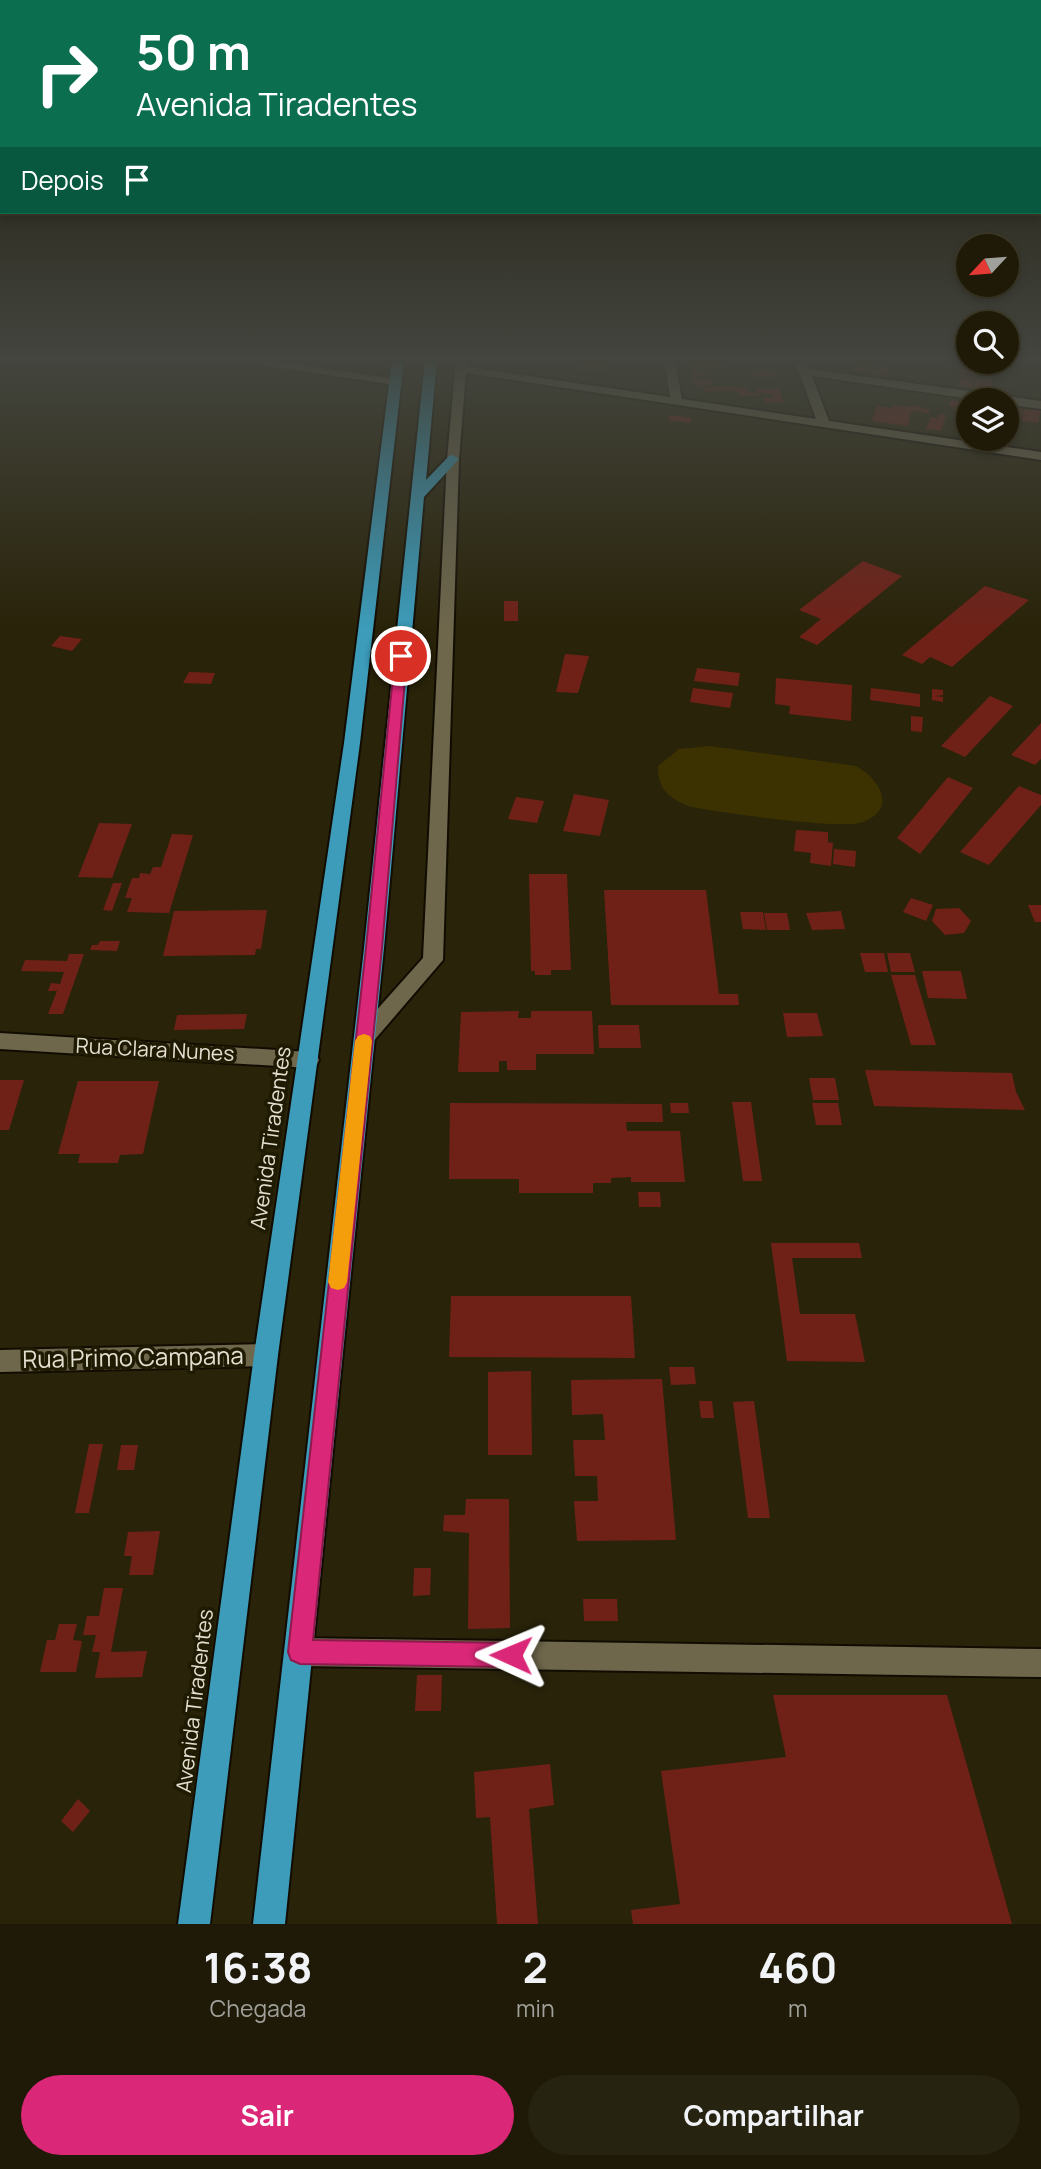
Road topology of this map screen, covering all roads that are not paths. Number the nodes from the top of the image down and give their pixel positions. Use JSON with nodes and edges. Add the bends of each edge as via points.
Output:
{"nodes":[{"id":1,"x":387,"y":450,"type":"edge"},
{"id":2,"x":421,"y":450,"type":"edge"},
{"id":3,"x":454,"y":450,"type":"edge"},
{"id":4,"x":999,"y":450,"type":"edge"},
{"id":5,"x":1041,"y":456,"type":"edge"},
{"id":6,"x":453,"y":459,"type":"junction"},
{"id":7,"x":416,"y":498,"type":"junction"},
{"id":8,"x":364,"y":1038,"type":"junction"},
{"id":9,"x":0,"y":1041,"type":"edge"},
{"id":10,"x":309,"y":1060,"type":"junction"},
{"id":11,"x":265,"y":1355,"type":"junction"},
{"id":12,"x":0,"y":1361,"type":"edge"},
{"id":13,"x":300,"y":1652,"type":"junction"},
{"id":14,"x":1041,"y":1662,"type":"edge"},
{"id":15,"x":194,"y":1924,"type":"edge"},
{"id":16,"x":269,"y":1924,"type":"edge"}],
"edges":[{"from":1,"to":10,"type":"highway","name":"Avenida Tiradentes"},
{"from":2,"to":7,"type":"highway"},
{"from":3,"to":6,"type":"street"},
{"from":4,"to":5,"type":"street"},
{"from":6,"to":7,"type":"highway"},
{"from":6,"to":8,"type":"street","via":[[433,960]]},
{"from":7,"to":8,"type":"highway"},
{"from":8,"to":13,"type":"highway"},
{"from":9,"to":10,"type":"street","name":"Rua Clara Nunes"},
{"from":10,"to":11,"type":"highway","name":"Avenida Tiradentes"},
{"from":11,"to":12,"type":"street","name":"Rua Primo Campana"},
{"from":11,"to":15,"type":"highway","name":"Avenida Tiradentes"},
{"from":13,"to":14,"type":"street"},
{"from":13,"to":16,"type":"highway"}]}
